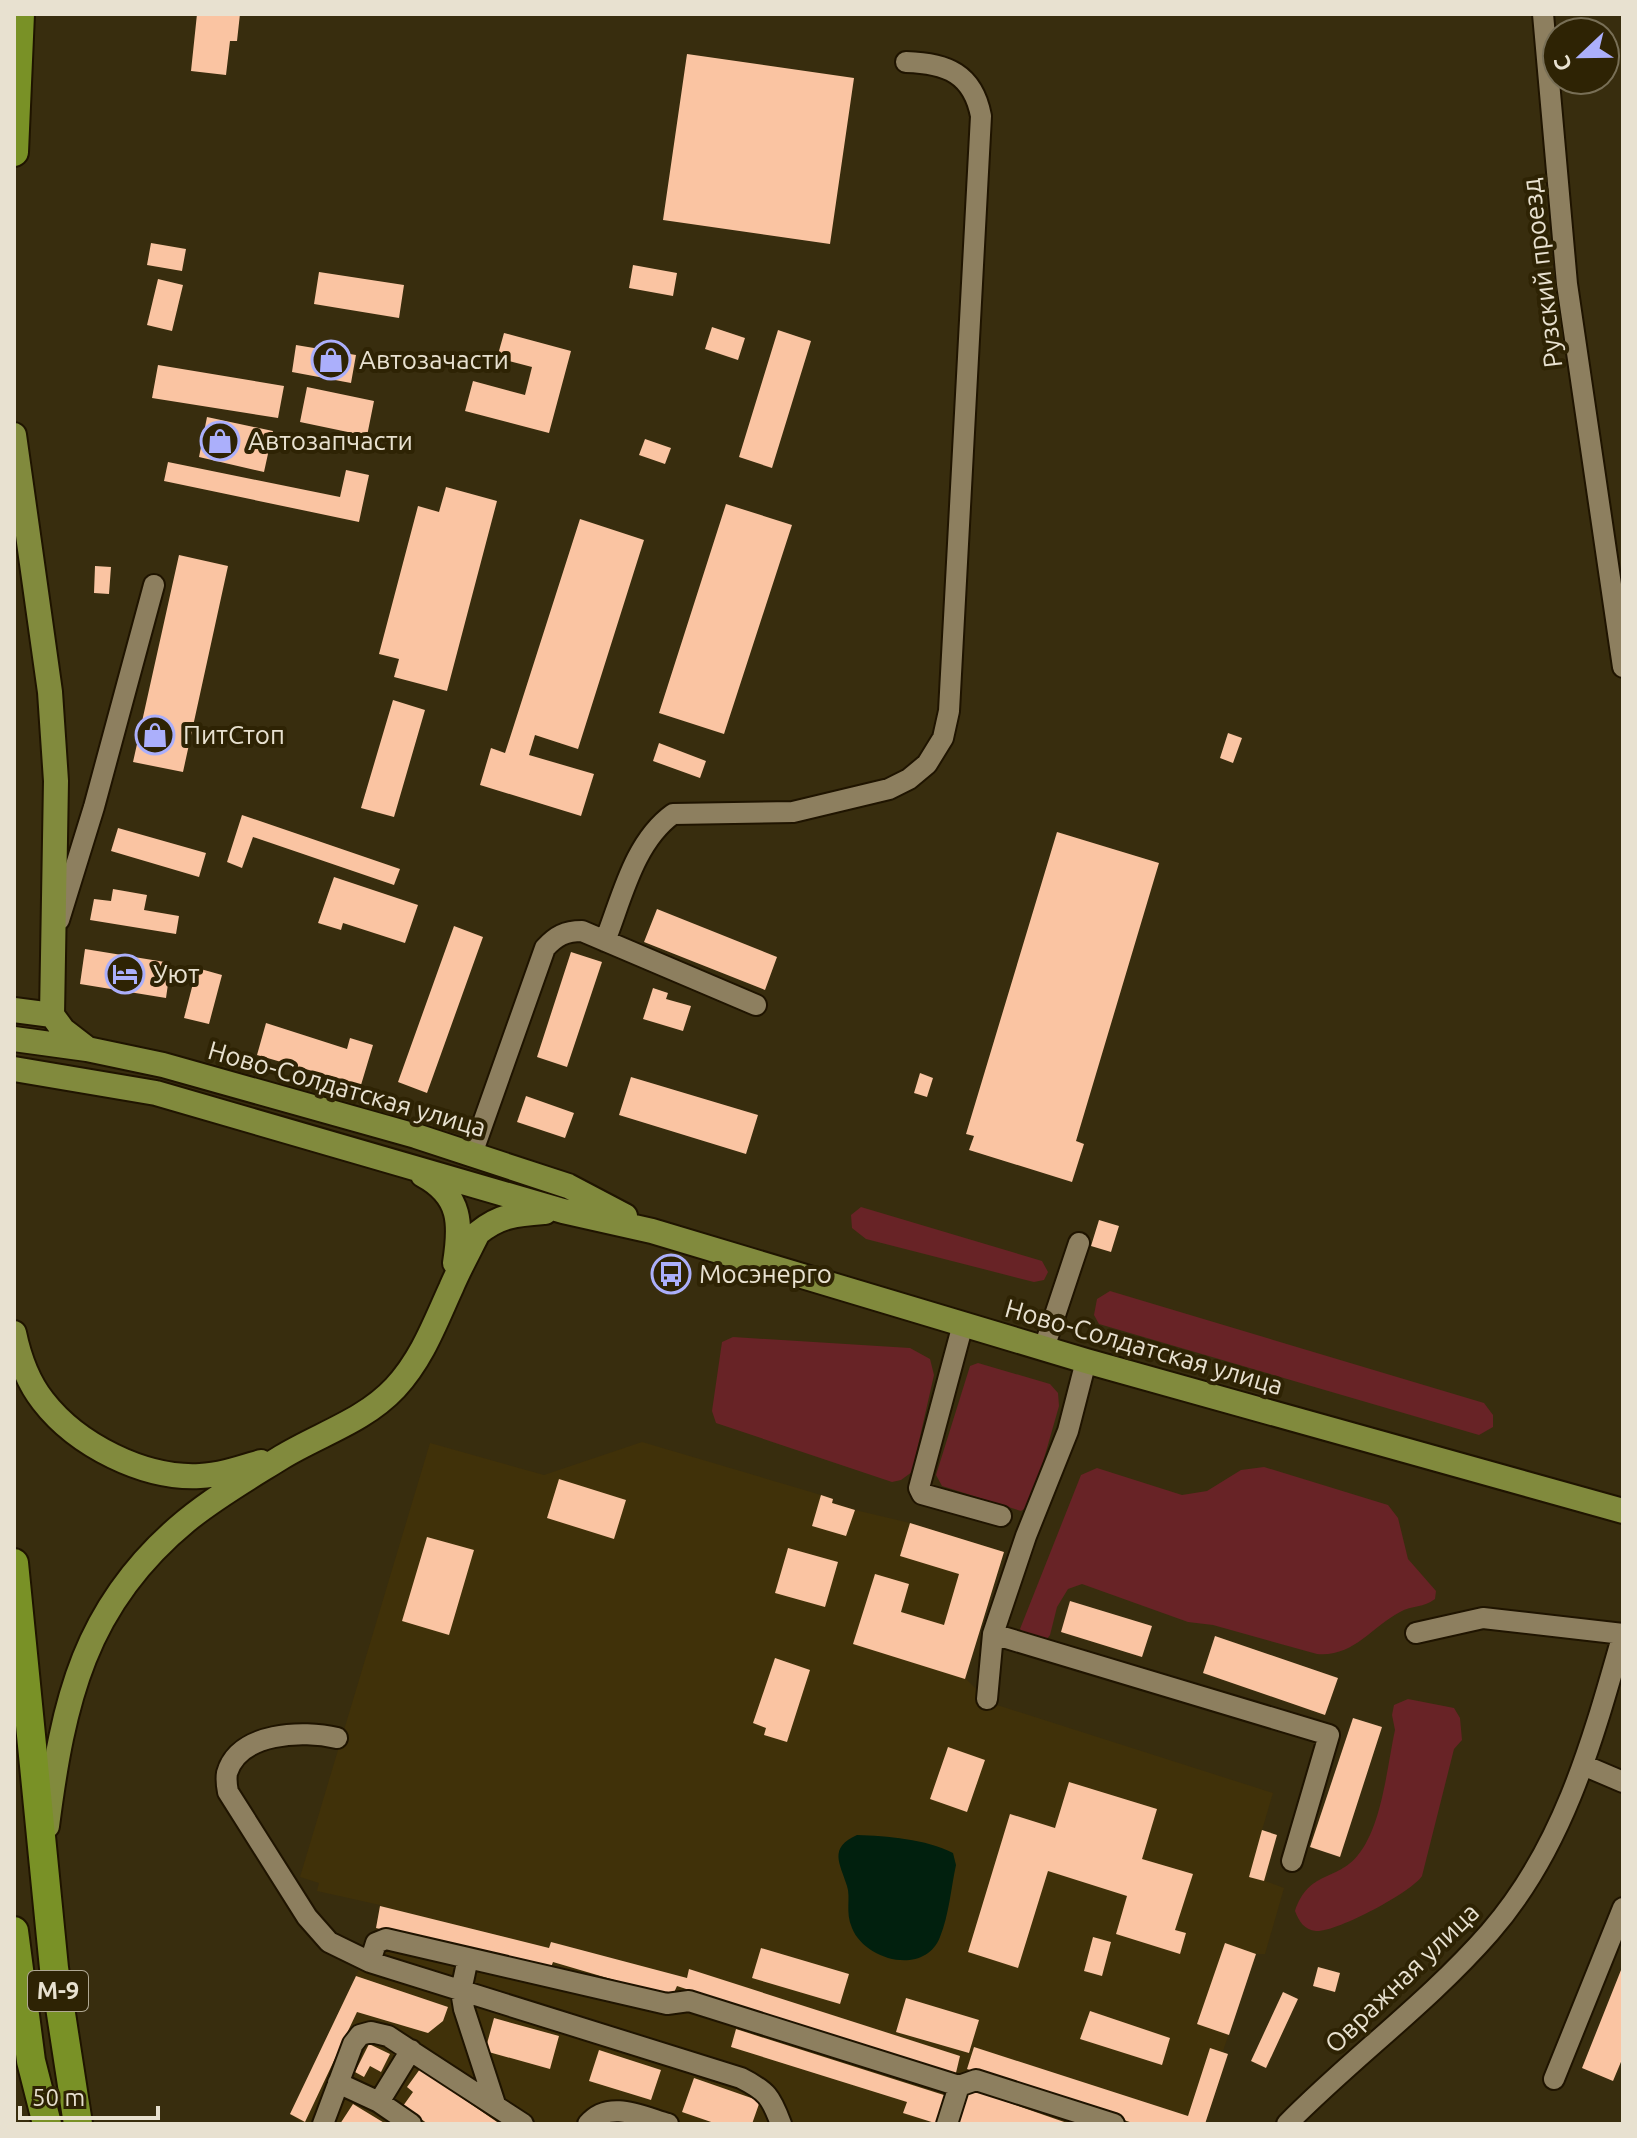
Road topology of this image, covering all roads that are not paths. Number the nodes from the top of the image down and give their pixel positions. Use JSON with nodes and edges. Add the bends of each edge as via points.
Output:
{"nodes":[{"id":1,"x":20,"y":14,"type":"edge"},
{"id":2,"x":1543,"y":14,"type":"edge"},
{"id":3,"x":906,"y":62,"type":"dead end"},
{"id":4,"x":14,"y":152,"type":"edge"},
{"id":5,"x":14,"y":435,"type":"edge"},
{"id":6,"x":154,"y":585,"type":"dead end"},
{"id":7,"x":1623,"y":667,"type":"edge"},
{"id":8,"x":85,"y":832,"type":"junction"},
{"id":9,"x":55,"y":842,"type":"junction"},
{"id":10,"x":53,"y":937,"type":"junction"},
{"id":11,"x":605,"y":941,"type":"junction"},
{"id":12,"x":756,"y":1005,"type":"dead end"},
{"id":13,"x":14,"y":1010,"type":"edge"},
{"id":14,"x":52,"y":1015,"type":"junction"},
{"id":15,"x":14,"y":1039,"type":"edge"},
{"id":16,"x":87,"y":1049,"type":"junction"},
{"id":17,"x":14,"y":1069,"type":"edge"},
{"id":18,"x":472,"y":1154,"type":"junction"},
{"id":19,"x":411,"y":1168,"type":"junction"},
{"id":20,"x":563,"y":1211,"type":"junction"},
{"id":21,"x":652,"y":1231,"type":"junction"},
{"id":22,"x":1079,"y":1243,"type":"dead end"},
{"id":23,"x":452,"y":1286,"type":"junction"},
{"id":24,"x":963,"y":1324,"type":"junction"},
{"id":25,"x":14,"y":1333,"type":"edge"},
{"id":26,"x":1044,"y":1348,"type":"junction"},
{"id":27,"x":1086,"y":1361,"type":"junction"},
{"id":28,"x":286,"y":1455,"type":"junction"},
{"id":29,"x":1623,"y":1511,"type":"edge"},
{"id":30,"x":1001,"y":1516,"type":"dead end"},
{"id":31,"x":14,"y":1563,"type":"edge"},
{"id":32,"x":1416,"y":1633,"type":"dead end"},
{"id":33,"x":993,"y":1634,"type":"junction"},
{"id":34,"x":1623,"y":1634,"type":"edge"},
{"id":35,"x":987,"y":1699,"type":"dead end"},
{"id":36,"x":337,"y":1738,"type":"dead end"},
{"id":37,"x":1583,"y":1765,"type":"junction"},
{"id":38,"x":1623,"y":1782,"type":"edge"},
{"id":39,"x":43,"y":1857,"type":"junction"},
{"id":40,"x":1292,"y":1861,"type":"dead end"},
{"id":41,"x":1623,"y":1908,"type":"edge"},
{"id":42,"x":14,"y":1931,"type":"edge"},
{"id":43,"x":468,"y":1958,"type":"junction"},
{"id":44,"x":370,"y":1962,"type":"junction"},
{"id":45,"x":461,"y":1991,"type":"junction"},
{"id":46,"x":14,"y":2031,"type":"edge"},
{"id":47,"x":411,"y":2050,"type":"junction"},
{"id":48,"x":31,"y":2061,"type":"junction"},
{"id":49,"x":1554,"y":2079,"type":"dead end"},
{"id":50,"x":338,"y":2083,"type":"junction"},
{"id":51,"x":959,"y":2086,"type":"junction"},
{"id":52,"x":379,"y":2102,"type":"junction"},
{"id":53,"x":495,"y":2104,"type":"junction"},
{"id":54,"x":1297,"y":2121,"type":"edge"},
{"id":55,"x":47,"y":2124,"type":"edge"},
{"id":56,"x":78,"y":2124,"type":"edge"},
{"id":57,"x":323,"y":2124,"type":"edge"},
{"id":58,"x":411,"y":2124,"type":"edge"},
{"id":59,"x":523,"y":2124,"type":"edge"},
{"id":60,"x":588,"y":2124,"type":"edge"},
{"id":61,"x":668,"y":2124,"type":"edge"},
{"id":62,"x":781,"y":2124,"type":"edge"},
{"id":63,"x":947,"y":2124,"type":"edge"},
{"id":64,"x":1114,"y":2124,"type":"edge"}],
"edges":[{"from":1,"to":4,"type":"highway"},
{"from":2,"to":7,"type":"street","name":"Рузский проезд","via":[[1567,284]]},
{"from":3,"to":11,"type":"street","via":[[943,68],[965,79],[976,94],[981,116],[950,695],[943,738],[927,764],[889,789],[793,812],[673,814],[644,843]]},
{"from":5,"to":9,"type":"main road","via":[[50,692]]},
{"from":6,"to":8,"type":"street"},
{"from":8,"to":9,"type":"street"},
{"from":8,"to":10,"type":"street"},
{"from":9,"to":10,"type":"main road"},
{"from":10,"to":14,"type":"main road"},
{"from":11,"to":12,"type":"street"},
{"from":11,"to":18,"type":"street","via":[[570,931],[545,948]]},
{"from":13,"to":14,"type":"main road"},
{"from":14,"to":16,"type":"main road"},
{"from":15,"to":16,"type":"main road","name":"Ново-Солдатская улица"},
{"from":16,"to":18,"type":"main road","name":"Ново-Солдатская улица","via":[[163,1065]]},
{"from":17,"to":19,"type":"main road","name":"Ново-Солдатская улица","via":[[156,1093]]},
{"from":18,"to":21,"type":"main road","name":"Ново-Солдатская улица","via":[[568,1186]]},
{"from":19,"to":20,"type":"main road","name":"Ново-Солдатская улица"},
{"from":19,"to":23,"type":"main road","via":[[440,1184],[453,1205],[461,1229]]},
{"from":20,"to":21,"type":"main road","name":"Ново-Солдатская улица"},
{"from":20,"to":23,"type":"main road","via":[[493,1221],[478,1233]]},
{"from":21,"to":24,"type":"main road","name":"Ново-Солдатская улица"},
{"from":22,"to":26,"type":"street"},
{"from":23,"to":28,"type":"main road","via":[[415,1365],[394,1390],[363,1414]]},
{"from":24,"to":26,"type":"main road","name":"Ново-Солдатская улица"},
{"from":24,"to":30,"type":"street","via":[[919,1488],[922,1494]]},
{"from":25,"to":28,"type":"main road","via":[[26,1373],[43,1402],[98,1448],[139,1466],[199,1476]]},
{"from":26,"to":27,"type":"main road","name":"Ново-Солдатская улица"},
{"from":27,"to":29,"type":"main road","name":"Ново-Солдатская улица"},
{"from":27,"to":33,"type":"street","via":[[1068,1431]]},
{"from":28,"to":39,"type":"main road","via":[[187,1520],[148,1556],[92,1637],[58,1745]]},
{"from":31,"to":39,"type":"highway","number":"М-9"},
{"from":32,"to":34,"type":"street","via":[[1483,1618]]},
{"from":33,"to":35,"type":"street"},
{"from":33,"to":40,"type":"street","via":[[1329,1735]]},
{"from":34,"to":37,"type":"street","name":"Овражная улица"},
{"from":36,"to":44,"type":"street","via":[[290,1732],[247,1748],[227,1774],[228,1792],[307,1917],[329,1942]]},
{"from":37,"to":38,"type":"street"},
{"from":37,"to":54,"type":"street","name":"Овражная улица","via":[[1553,1839],[1491,1931]]},
{"from":39,"to":56,"type":"highway","number":"М-9"},
{"from":41,"to":49,"type":"street"},
{"from":42,"to":48,"type":"highway","number":"М-9"},
{"from":43,"to":44,"type":"street","via":[[386,1939],[376,1943]]},
{"from":43,"to":45,"type":"street"},
{"from":43,"to":51,"type":"street","via":[[667,2004],[689,2001]]},
{"from":44,"to":45,"type":"street"},
{"from":45,"to":53,"type":"street"},
{"from":45,"to":62,"type":"street","via":[[741,2078],[772,2100]]},
{"from":46,"to":48,"type":"main road"},
{"from":47,"to":50,"type":"street","via":[[388,2036],[360,2035]]},
{"from":47,"to":52,"type":"street"},
{"from":47,"to":53,"type":"street"},
{"from":48,"to":55,"type":"highway","number":"М-9"},
{"from":50,"to":52,"type":"street"},
{"from":50,"to":57,"type":"street"},
{"from":51,"to":63,"type":"street"},
{"from":51,"to":64,"type":"street","via":[[976,2080]]},
{"from":52,"to":58,"type":"street"},
{"from":53,"to":59,"type":"street"},
{"from":60,"to":61,"type":"street","via":[[607,2112],[622,2111]]}]}
